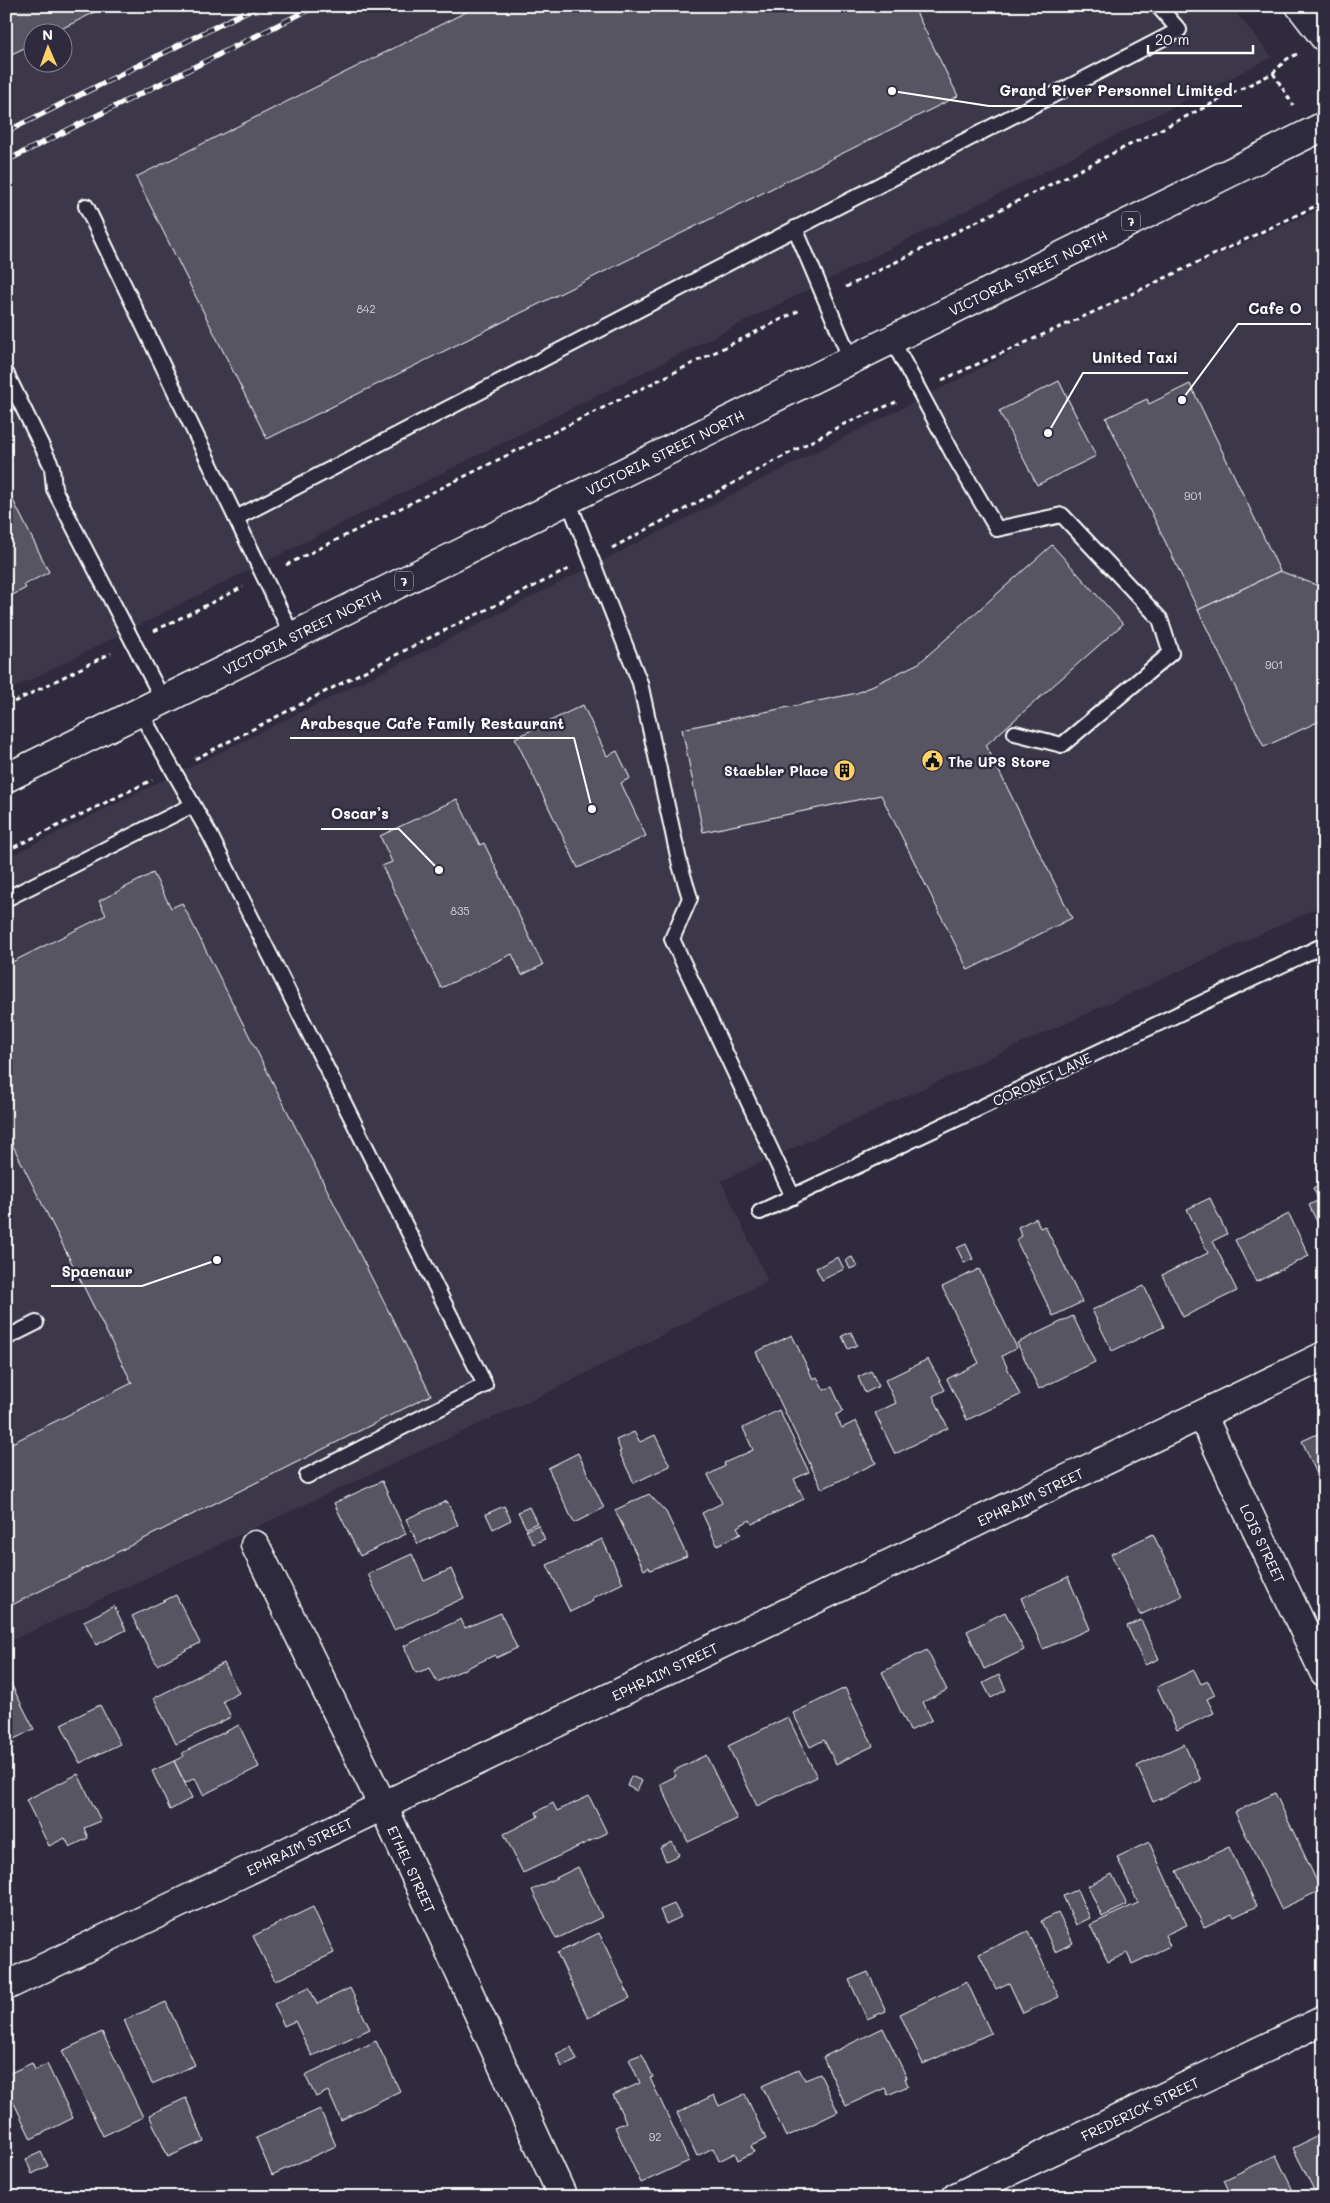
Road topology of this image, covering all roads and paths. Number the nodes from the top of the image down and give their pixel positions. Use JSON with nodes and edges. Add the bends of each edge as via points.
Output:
{"nodes":[{"id":1,"x":1158,"y":6,"type":"edge"},
{"id":2,"x":1300,"y":6,"type":"edge"},
{"id":3,"x":1324,"y":37,"type":"edge"},
{"id":4,"x":1287,"y":59,"type":"dead end"},
{"id":5,"x":1273,"y":73,"type":"junction"},
{"id":6,"x":1278,"y":80,"type":"dead end"},
{"id":7,"x":1324,"y":126,"type":"edge"},
{"id":8,"x":1324,"y":202,"type":"edge"},
{"id":9,"x":86,"y":206,"type":"dead end"},
{"id":10,"x":795,"y":228,"type":"junction"},
{"id":11,"x":824,"y":298,"type":"junction"},
{"id":12,"x":892,"y":340,"type":"junction"},
{"id":13,"x":851,"y":360,"type":"junction"},
{"id":14,"x":6,"y":373,"type":"edge"},
{"id":15,"x":919,"y":390,"type":"junction"},
{"id":16,"x":568,"y":500,"type":"junction"},
{"id":17,"x":236,"y":518,"type":"junction"},
{"id":18,"x":591,"y":558,"type":"junction"},
{"id":19,"x":264,"y":577,"type":"junction"},
{"id":20,"x":293,"y":637,"type":"junction"},
{"id":21,"x":133,"y":642,"type":"junction"},
{"id":22,"x":164,"y":700,"type":"junction"},
{"id":23,"x":6,"y":706,"type":"edge"},
{"id":24,"x":140,"y":712,"type":"junction"},
{"id":25,"x":1015,"y":733,"type":"dead end"},
{"id":26,"x":173,"y":770,"type":"junction"},
{"id":27,"x":6,"y":778,"type":"edge"},
{"id":28,"x":193,"y":805,"type":"junction"},
{"id":29,"x":6,"y":852,"type":"edge"},
{"id":30,"x":6,"y":899,"type":"edge"},
{"id":31,"x":1324,"y":945,"type":"edge"},
{"id":32,"x":793,"y":1196,"type":"junction"},
{"id":33,"x":760,"y":1212,"type":"dead end"},
{"id":34,"x":36,"y":1323,"type":"dead end"},
{"id":35,"x":6,"y":1338,"type":"edge"},
{"id":36,"x":1324,"y":1356,"type":"edge"},
{"id":37,"x":1202,"y":1415,"type":"junction"},
{"id":38,"x":308,"y":1476,"type":"dead end"},
{"id":39,"x":255,"y":1545,"type":"dead end"},
{"id":40,"x":1324,"y":1672,"type":"edge"},
{"id":41,"x":383,"y":1806,"type":"junction"},
{"id":42,"x":6,"y":1986,"type":"edge"},
{"id":43,"x":1324,"y":2020,"type":"edge"},
{"id":44,"x":563,"y":2197,"type":"edge"},
{"id":45,"x":956,"y":2197,"type":"edge"}],
"edges":[{"from":1,"to":10,"type":"lane","via":[[1179,30]]},
{"from":2,"to":3,"type":"street"},
{"from":4,"to":5,"type":"path"},
{"from":5,"to":6,"type":"path"},
{"from":5,"to":11,"type":"path"},
{"from":7,"to":12,"type":"street","name":"VICTORIA STREET NORTH","number":"7"},
{"from":8,"to":15,"type":"path","via":[[1091,313]]},
{"from":9,"to":17,"type":"lane"},
{"from":10,"to":11,"type":"lane"},
{"from":10,"to":17,"type":"lane"},
{"from":11,"to":13,"type":"lane"},
{"from":11,"to":19,"type":"path"},
{"from":12,"to":13,"type":"street","name":"VICTORIA STREET NORTH","number":"7"},
{"from":12,"to":15,"type":"lane"},
{"from":13,"to":16,"type":"street","name":"VICTORIA STREET NORTH","number":"7"},
{"from":14,"to":21,"type":"lane","via":[[52,467],[54,489]]},
{"from":15,"to":18,"type":"path","via":[[842,425]]},
{"from":15,"to":25,"type":"lane","via":[[997,529],[1062,515],[1160,619],[1170,653],[1062,745]]},
{"from":16,"to":18,"type":"lane"},
{"from":16,"to":20,"type":"street","name":"VICTORIA STREET NORTH","number":"7"},
{"from":17,"to":19,"type":"lane"},
{"from":18,"to":26,"type":"path"},
{"from":18,"to":32,"type":"lane","via":[[640,683],[690,898],[672,939]]},
{"from":19,"to":20,"type":"lane"},
{"from":19,"to":21,"type":"path"},
{"from":20,"to":22,"type":"street","name":"VICTORIA STREET NORTH","number":"7"},
{"from":21,"to":22,"type":"lane"},
{"from":21,"to":23,"type":"path"},
{"from":22,"to":24,"type":"street","name":"VICTORIA STREET NORTH","number":"7"},
{"from":24,"to":26,"type":"lane"},
{"from":24,"to":27,"type":"street","name":"VICTORIA STREET NORTH","number":"7"},
{"from":26,"to":28,"type":"lane"},
{"from":26,"to":29,"type":"path"},
{"from":28,"to":30,"type":"lane"},
{"from":28,"to":38,"type":"lane","via":[[486,1385]]},
{"from":31,"to":32,"type":"lane","name":"CORONET LANE"},
{"from":32,"to":33,"type":"lane","name":"CORONET LANE"},
{"from":34,"to":35,"type":"lane"},
{"from":36,"to":37,"type":"street","name":"EPHRAIM STREET"},
{"from":37,"to":40,"type":"street","name":"LOIS STREET"},
{"from":37,"to":41,"type":"street","name":"EPHRAIM STREET"},
{"from":39,"to":41,"type":"street","name":"ETHEL STREET"},
{"from":41,"to":42,"type":"street","name":"EPHRAIM STREET"},
{"from":41,"to":44,"type":"street","name":"ETHEL STREET"},
{"from":43,"to":45,"type":"street","name":"FREDERICK STREET"}]}
